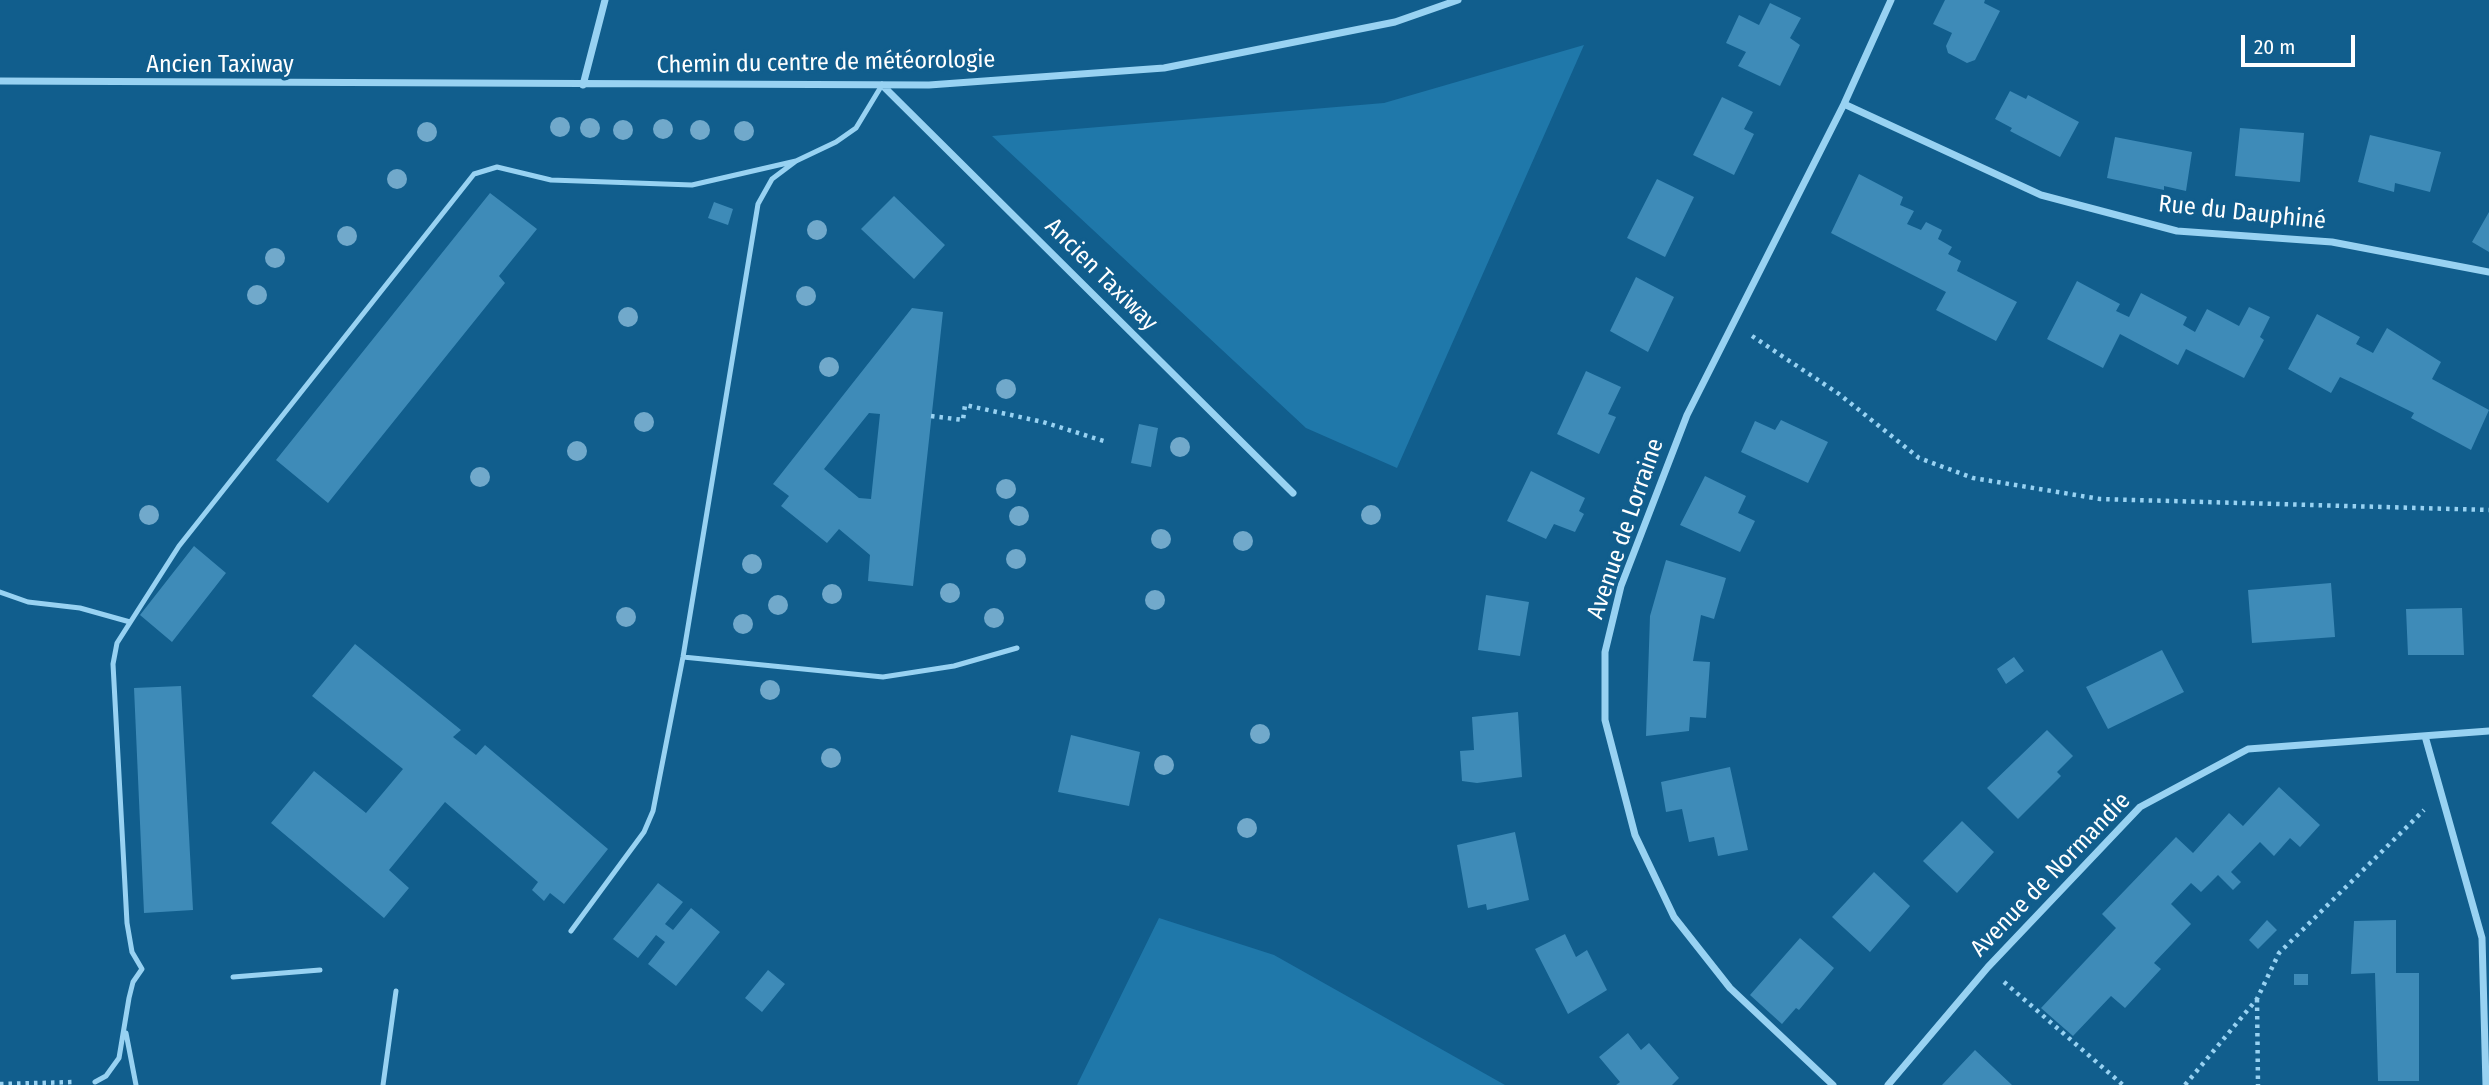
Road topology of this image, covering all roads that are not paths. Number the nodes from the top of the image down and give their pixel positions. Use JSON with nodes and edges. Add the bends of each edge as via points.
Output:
{"nodes":[{"id":1,"x":605,"y":0,"type":"edge"},
{"id":2,"x":1458,"y":0,"type":"edge"},
{"id":3,"x":1891,"y":0,"type":"edge"},
{"id":4,"x":0,"y":81,"type":"edge"},
{"id":5,"x":439,"y":85,"type":"joint"},
{"id":6,"x":583,"y":85,"type":"junction"},
{"id":7,"x":882,"y":85,"type":"junction"},
{"id":8,"x":1844,"y":104,"type":"junction"},
{"id":9,"x":796,"y":162,"type":"junction"},
{"id":10,"x":2489,"y":272,"type":"edge"},
{"id":11,"x":1293,"y":493,"type":"dead end"},
{"id":12,"x":0,"y":592,"type":"edge"},
{"id":13,"x":130,"y":622,"type":"junction"},
{"id":14,"x":1017,"y":648,"type":"dead end"},
{"id":15,"x":683,"y":657,"type":"junction"},
{"id":16,"x":2489,"y":731,"type":"edge"},
{"id":17,"x":2425,"y":736,"type":"junction"},
{"id":18,"x":571,"y":931,"type":"dead end"},
{"id":19,"x":320,"y":970,"type":"dead end"},
{"id":20,"x":233,"y":977,"type":"dead end"},
{"id":21,"x":396,"y":991,"type":"dead end"},
{"id":22,"x":125,"y":1030,"type":"junction"},
{"id":23,"x":95,"y":1082,"type":"road end"},
{"id":24,"x":136,"y":1085,"type":"edge"},
{"id":25,"x":383,"y":1085,"type":"edge"},
{"id":26,"x":1833,"y":1085,"type":"edge"},
{"id":27,"x":1888,"y":1085,"type":"edge"},
{"id":28,"x":2486,"y":1085,"type":"edge"}],
"edges":[{"from":1,"to":6,"type":"street"},
{"from":2,"to":7,"type":"street","name":"Chemin du centre de météorologie","via":[[1395,22],[1164,68]]},
{"from":3,"to":8,"type":"street","name":"Avenue de Lorraine"},
{"from":4,"to":5,"type":"street","name":"Ancien Taxiway"},
{"from":5,"to":6,"type":"street","name":"Chemin du centre de météorologie"},
{"from":6,"to":7,"type":"street","name":"Chemin du centre de météorologie"},
{"from":7,"to":9,"type":"lane","via":[[856,128]]},
{"from":7,"to":11,"type":"street","name":"Ancien Taxiway"},
{"from":8,"to":10,"type":"street","name":"Rue du Dauphiné","via":[[2041,195],[2177,232],[2332,242]]},
{"from":8,"to":26,"type":"street","name":"Avenue de Lorraine","via":[[1687,415],[1621,586],[1605,652],[1605,720],[1635,835],[1674,917],[1730,988]]},
{"from":9,"to":13,"type":"lane","via":[[692,185],[551,180],[497,167],[474,174],[179,546]]},
{"from":9,"to":15,"type":"lane","via":[[772,179],[758,204],[750,239]]},
{"from":12,"to":13,"type":"lane","via":[[28,603],[80,608]]},
{"from":13,"to":22,"type":"lane","via":[[117,643],[113,664],[127,923],[132,952],[142,969],[131,990]]},
{"from":14,"to":15,"type":"lane","via":[[954,666],[883,677]]},
{"from":15,"to":18,"type":"lane","via":[[653,811],[644,832]]},
{"from":16,"to":17,"type":"street","name":"Avenue de Normandie"},
{"from":17,"to":27,"type":"street","name":"Avenue de Normandie","via":[[2248,749],[2140,807],[1988,967]]},
{"from":17,"to":28,"type":"street","via":[[2482,938]]},
{"from":19,"to":20,"type":"lane"},
{"from":21,"to":25,"type":"lane"},
{"from":22,"to":23,"type":"lane","via":[[119,1058],[106,1076]]},
{"from":22,"to":24,"type":"lane"}]}
